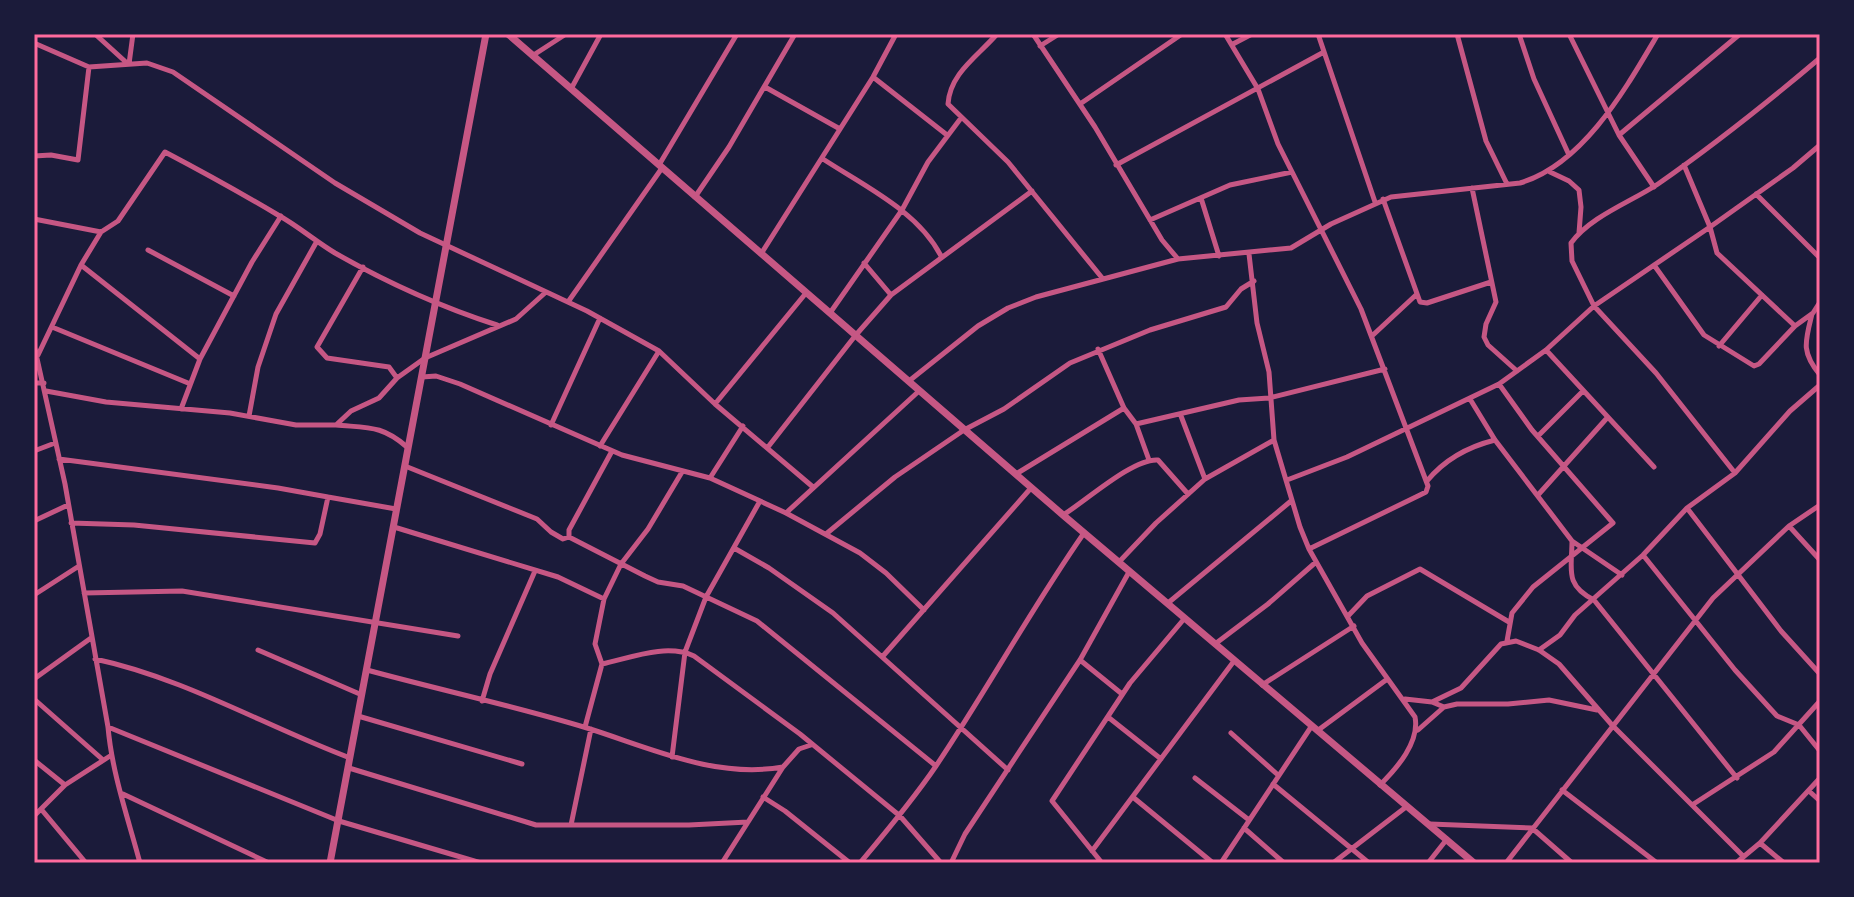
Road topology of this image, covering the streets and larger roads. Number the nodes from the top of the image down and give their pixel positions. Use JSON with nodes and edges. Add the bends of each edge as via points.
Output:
{"nodes":[{"id":1,"x":95,"y":34,"type":"edge"},
{"id":2,"x":133,"y":34,"type":"edge"},
{"id":3,"x":486,"y":34,"type":"edge"},
{"id":4,"x":508,"y":34,"type":"edge"},
{"id":5,"x":566,"y":34,"type":"edge"},
{"id":6,"x":601,"y":34,"type":"edge"},
{"id":7,"x":737,"y":34,"type":"edge"},
{"id":8,"x":795,"y":34,"type":"edge"},
{"id":9,"x":896,"y":34,"type":"edge"},
{"id":10,"x":997,"y":34,"type":"edge"},
{"id":11,"x":1033,"y":34,"type":"edge"},
{"id":12,"x":1059,"y":34,"type":"edge"},
{"id":13,"x":1182,"y":34,"type":"edge"},
{"id":14,"x":1225,"y":34,"type":"edge"},
{"id":15,"x":1252,"y":34,"type":"edge"},
{"id":16,"x":1318,"y":34,"type":"edge"},
{"id":17,"x":1457,"y":34,"type":"edge"},
{"id":18,"x":1519,"y":34,"type":"edge"},
{"id":19,"x":1569,"y":34,"type":"edge"},
{"id":20,"x":1658,"y":34,"type":"edge"},
{"id":21,"x":1740,"y":34,"type":"edge"},
{"id":22,"x":34,"y":43,"type":"edge"},
{"id":23,"x":1233,"y":44,"type":"junction"},
{"id":24,"x":1040,"y":46,"type":"junction"},
{"id":25,"x":1324,"y":52,"type":"junction"},
{"id":26,"x":532,"y":56,"type":"junction"},
{"id":27,"x":1820,"y":58,"type":"edge"},
{"id":28,"x":129,"y":65,"type":"junction"},
{"id":29,"x":89,"y":67,"type":"junction"},
{"id":30,"x":873,"y":77,"type":"junction"},
{"id":31,"x":765,"y":87,"type":"junction"},
{"id":32,"x":571,"y":89,"type":"junction"},
{"id":33,"x":1258,"y":89,"type":"junction"},
{"id":34,"x":1080,"y":104,"type":"junction"},
{"id":35,"x":1608,"y":109,"type":"junction"},
{"id":36,"x":961,"y":118,"type":"junction"},
{"id":37,"x":840,"y":129,"type":"junction"},
{"id":38,"x":947,"y":135,"type":"junction"},
{"id":39,"x":1619,"y":135,"type":"junction"},
{"id":40,"x":1820,"y":145,"type":"edge"},
{"id":41,"x":1569,"y":155,"type":"junction"},
{"id":42,"x":34,"y":156,"type":"edge"},
{"id":43,"x":823,"y":159,"type":"junction"},
{"id":44,"x":1116,"y":165,"type":"junction"},
{"id":45,"x":1684,"y":165,"type":"junction"},
{"id":46,"x":660,"y":166,"type":"junction"},
{"id":47,"x":1292,"y":172,"type":"junction"},
{"id":48,"x":1549,"y":172,"type":"junction"},
{"id":49,"x":1507,"y":184,"type":"junction"},
{"id":50,"x":1654,"y":187,"type":"junction"},
{"id":51,"x":1472,"y":188,"type":"junction"},
{"id":52,"x":1032,"y":191,"type":"junction"},
{"id":53,"x":1756,"y":194,"type":"junction"},
{"id":54,"x":695,"y":197,"type":"junction"},
{"id":55,"x":1201,"y":198,"type":"junction"},
{"id":56,"x":1383,"y":199,"type":"junction"},
{"id":57,"x":1375,"y":202,"type":"junction"},
{"id":58,"x":902,"y":210,"type":"junction"},
{"id":59,"x":281,"y":216,"type":"junction"},
{"id":60,"x":34,"y":219,"type":"edge"},
{"id":61,"x":1150,"y":220,"type":"junction"},
{"id":62,"x":1710,"y":227,"type":"junction"},
{"id":63,"x":1320,"y":231,"type":"junction"},
{"id":64,"x":101,"y":232,"type":"junction"},
{"id":65,"x":1579,"y":234,"type":"junction"},
{"id":66,"x":317,"y":241,"type":"junction"},
{"id":67,"x":447,"y":246,"type":"junction"},
{"id":68,"x":148,"y":250,"type":"dead end"},
{"id":69,"x":761,"y":254,"type":"junction"},
{"id":70,"x":1249,"y":254,"type":"junction"},
{"id":71,"x":941,"y":256,"type":"junction"},
{"id":72,"x":1219,"y":256,"type":"junction"},
{"id":73,"x":1820,"y":258,"type":"edge"},
{"id":74,"x":1178,"y":259,"type":"junction"},
{"id":75,"x":864,"y":263,"type":"junction"},
{"id":76,"x":81,"y":265,"type":"junction"},
{"id":77,"x":1654,"y":265,"type":"junction"},
{"id":78,"x":363,"y":267,"type":"junction"},
{"id":79,"x":1103,"y":279,"type":"junction"},
{"id":80,"x":1254,"y":281,"type":"junction"},
{"id":81,"x":1491,"y":282,"type":"junction"},
{"id":82,"x":546,"y":292,"type":"junction"},
{"id":83,"x":806,"y":293,"type":"junction"},
{"id":84,"x":1417,"y":294,"type":"junction"},
{"id":85,"x":891,"y":295,"type":"junction"},
{"id":86,"x":1762,"y":295,"type":"junction"},
{"id":87,"x":234,"y":296,"type":"junction"},
{"id":88,"x":436,"y":301,"type":"junction"},
{"id":89,"x":568,"y":302,"type":"junction"},
{"id":90,"x":1820,"y":302,"type":"edge"},
{"id":91,"x":1594,"y":306,"type":"junction"},
{"id":92,"x":830,"y":313,"type":"junction"},
{"id":93,"x":1813,"y":313,"type":"junction"},
{"id":94,"x":600,"y":318,"type":"junction"},
{"id":95,"x":497,"y":325,"type":"junction"},
{"id":96,"x":1795,"y":326,"type":"junction"},
{"id":97,"x":52,"y":327,"type":"junction"},
{"id":98,"x":1373,"y":335,"type":"junction"},
{"id":99,"x":855,"y":336,"type":"junction"},
{"id":100,"x":34,"y":345,"type":"edge"},
{"id":101,"x":1719,"y":346,"type":"junction"},
{"id":102,"x":1098,"y":349,"type":"junction"},
{"id":103,"x":1546,"y":350,"type":"junction"},
{"id":104,"x":659,"y":351,"type":"junction"},
{"id":105,"x":37,"y":356,"type":"junction"},
{"id":106,"x":425,"y":358,"type":"junction"},
{"id":107,"x":200,"y":359,"type":"junction"},
{"id":108,"x":1385,"y":369,"type":"junction"},
{"id":109,"x":1517,"y":371,"type":"junction"},
{"id":110,"x":1820,"y":375,"type":"edge"},
{"id":111,"x":422,"y":377,"type":"junction"},
{"id":112,"x":397,"y":378,"type":"junction"},
{"id":113,"x":908,"y":381,"type":"junction"},
{"id":114,"x":34,"y":383,"type":"edge"},
{"id":115,"x":44,"y":383,"type":"junction"},
{"id":116,"x":189,"y":383,"type":"junction"},
{"id":117,"x":1499,"y":384,"type":"junction"},
{"id":118,"x":1820,"y":385,"type":"edge"},
{"id":119,"x":46,"y":391,"type":"junction"},
{"id":120,"x":919,"y":391,"type":"junction"},
{"id":121,"x":1582,"y":391,"type":"junction"},
{"id":122,"x":1269,"y":398,"type":"junction"},
{"id":123,"x":1470,"y":399,"type":"junction"},
{"id":124,"x":715,"y":404,"type":"junction"},
{"id":125,"x":1124,"y":408,"type":"junction"},
{"id":126,"x":181,"y":409,"type":"junction"},
{"id":127,"x":249,"y":416,"type":"junction"},
{"id":128,"x":1181,"y":416,"type":"junction"},
{"id":129,"x":1607,"y":418,"type":"junction"},
{"id":130,"x":1136,"y":424,"type":"junction"},
{"id":131,"x":336,"y":425,"type":"junction"},
{"id":132,"x":551,"y":425,"type":"junction"},
{"id":133,"x":743,"y":426,"type":"junction"},
{"id":134,"x":1407,"y":427,"type":"junction"},
{"id":135,"x":964,"y":430,"type":"junction"},
{"id":136,"x":1538,"y":436,"type":"junction"},
{"id":137,"x":1274,"y":440,"type":"junction"},
{"id":138,"x":1495,"y":440,"type":"junction"},
{"id":139,"x":55,"y":443,"type":"junction"},
{"id":140,"x":600,"y":446,"type":"junction"},
{"id":141,"x":407,"y":447,"type":"junction"},
{"id":142,"x":768,"y":447,"type":"junction"},
{"id":143,"x":34,"y":451,"type":"edge"},
{"id":144,"x":612,"y":451,"type":"junction"},
{"id":145,"x":59,"y":459,"type":"junction"},
{"id":146,"x":1149,"y":460,"type":"junction"},
{"id":147,"x":1564,"y":465,"type":"junction"},
{"id":148,"x":404,"y":466,"type":"junction"},
{"id":149,"x":1654,"y":467,"type":"dead end"},
{"id":150,"x":682,"y":472,"type":"junction"},
{"id":151,"x":1735,"y":473,"type":"junction"},
{"id":152,"x":1015,"y":474,"type":"junction"},
{"id":153,"x":710,"y":478,"type":"junction"},
{"id":154,"x":1205,"y":479,"type":"junction"},
{"id":155,"x":1287,"y":480,"type":"junction"},
{"id":156,"x":1426,"y":482,"type":"junction"},
{"id":157,"x":813,"y":487,"type":"junction"},
{"id":158,"x":1031,"y":488,"type":"junction"},
{"id":159,"x":1188,"y":494,"type":"junction"},
{"id":160,"x":1538,"y":495,"type":"junction"},
{"id":161,"x":328,"y":497,"type":"junction"},
{"id":162,"x":760,"y":501,"type":"junction"},
{"id":163,"x":1291,"y":501,"type":"junction"},
{"id":164,"x":68,"y":505,"type":"junction"},
{"id":165,"x":1820,"y":505,"type":"edge"},
{"id":166,"x":1687,"y":508,"type":"junction"},
{"id":167,"x":396,"y":509,"type":"junction"},
{"id":168,"x":786,"y":513,"type":"junction"},
{"id":169,"x":1063,"y":515,"type":"junction"},
{"id":170,"x":34,"y":521,"type":"edge"},
{"id":171,"x":71,"y":523,"type":"junction"},
{"id":172,"x":1789,"y":526,"type":"junction"},
{"id":173,"x":393,"y":527,"type":"junction"},
{"id":174,"x":1084,"y":533,"type":"junction"},
{"id":175,"x":826,"y":534,"type":"junction"},
{"id":176,"x":569,"y":537,"type":"junction"},
{"id":177,"x":1572,"y":541,"type":"junction"},
{"id":178,"x":734,"y":548,"type":"junction"},
{"id":179,"x":1581,"y":548,"type":"junction"},
{"id":180,"x":1309,"y":549,"type":"junction"},
{"id":181,"x":1572,"y":555,"type":"junction"},
{"id":182,"x":1643,"y":555,"type":"junction"},
{"id":183,"x":1820,"y":560,"type":"edge"},
{"id":184,"x":1316,"y":562,"type":"junction"},
{"id":185,"x":1118,"y":563,"type":"junction"},
{"id":186,"x":621,"y":564,"type":"junction"},
{"id":187,"x":79,"y":566,"type":"junction"},
{"id":188,"x":535,"y":571,"type":"junction"},
{"id":189,"x":1129,"y":572,"type":"junction"},
{"id":190,"x":1738,"y":572,"type":"junction"},
{"id":191,"x":1622,"y":575,"type":"junction"},
{"id":192,"x":84,"y":593,"type":"junction"},
{"id":193,"x":34,"y":595,"type":"edge"},
{"id":194,"x":706,"y":597,"type":"junction"},
{"id":195,"x":604,"y":599,"type":"junction"},
{"id":196,"x":1594,"y":600,"type":"junction"},
{"id":197,"x":1167,"y":604,"type":"junction"},
{"id":198,"x":924,"y":610,"type":"junction"},
{"id":199,"x":1512,"y":613,"type":"junction"},
{"id":200,"x":1497,"y":614,"type":"junction"},
{"id":201,"x":1348,"y":616,"type":"junction"},
{"id":202,"x":1184,"y":619,"type":"junction"},
{"id":203,"x":374,"y":621,"type":"junction"},
{"id":204,"x":1694,"y":621,"type":"junction"},
{"id":205,"x":1509,"y":622,"type":"junction"},
{"id":206,"x":1354,"y":626,"type":"junction"},
{"id":207,"x":458,"y":636,"type":"dead end"},
{"id":208,"x":91,"y":638,"type":"junction"},
{"id":209,"x":1507,"y":641,"type":"junction"},
{"id":210,"x":1214,"y":645,"type":"junction"},
{"id":211,"x":258,"y":650,"type":"dead end"},
{"id":212,"x":1539,"y":650,"type":"junction"},
{"id":213,"x":685,"y":652,"type":"junction"},
{"id":214,"x":883,"y":656,"type":"junction"},
{"id":215,"x":95,"y":659,"type":"junction"},
{"id":216,"x":1080,"y":660,"type":"junction"},
{"id":217,"x":1234,"y":661,"type":"junction"},
{"id":218,"x":602,"y":664,"type":"junction"},
{"id":219,"x":367,"y":670,"type":"junction"},
{"id":220,"x":1654,"y":672,"type":"junction"},
{"id":221,"x":1820,"y":674,"type":"edge"},
{"id":222,"x":34,"y":679,"type":"edge"},
{"id":223,"x":1386,"y":680,"type":"junction"},
{"id":224,"x":1262,"y":685,"type":"junction"},
{"id":225,"x":1122,"y":694,"type":"junction"},
{"id":226,"x":362,"y":695,"type":"junction"},
{"id":227,"x":34,"y":699,"type":"edge"},
{"id":228,"x":1404,"y":699,"type":"junction"},
{"id":229,"x":482,"y":701,"type":"junction"},
{"id":230,"x":1820,"y":701,"type":"edge"},
{"id":231,"x":1432,"y":702,"type":"junction"},
{"id":232,"x":1444,"y":707,"type":"junction"},
{"id":233,"x":1598,"y":710,"type":"junction"},
{"id":234,"x":358,"y":716,"type":"junction"},
{"id":235,"x":1108,"y":717,"type":"junction"},
{"id":236,"x":1612,"y":725,"type":"junction"},
{"id":237,"x":1799,"y":725,"type":"junction"},
{"id":238,"x":108,"y":727,"type":"junction"},
{"id":239,"x":588,"y":728,"type":"junction"},
{"id":240,"x":959,"y":728,"type":"junction"},
{"id":241,"x":1313,"y":729,"type":"junction"},
{"id":242,"x":1416,"y":731,"type":"junction"},
{"id":243,"x":1231,"y":733,"type":"dead end"},
{"id":244,"x":800,"y":734,"type":"junction"},
{"id":245,"x":812,"y":744,"type":"junction"},
{"id":246,"x":799,"y":749,"type":"junction"},
{"id":247,"x":1820,"y":751,"type":"edge"},
{"id":248,"x":110,"y":756,"type":"junction"},
{"id":249,"x":672,"y":757,"type":"junction"},
{"id":250,"x":351,"y":758,"type":"junction"},
{"id":251,"x":1161,"y":759,"type":"junction"},
{"id":252,"x":34,"y":760,"type":"edge"},
{"id":253,"x":102,"y":760,"type":"junction"},
{"id":254,"x":522,"y":764,"type":"dead end"},
{"id":255,"x":936,"y":766,"type":"junction"},
{"id":256,"x":783,"y":767,"type":"junction"},
{"id":257,"x":349,"y":768,"type":"junction"},
{"id":258,"x":1008,"y":770,"type":"junction"},
{"id":259,"x":1278,"y":775,"type":"junction"},
{"id":260,"x":1195,"y":778,"type":"dead end"},
{"id":261,"x":1737,"y":778,"type":"junction"},
{"id":262,"x":1820,"y":778,"type":"edge"},
{"id":263,"x":1273,"y":784,"type":"junction"},
{"id":264,"x":65,"y":785,"type":"junction"},
{"id":265,"x":1380,"y":786,"type":"junction"},
{"id":266,"x":1562,"y":790,"type":"junction"},
{"id":267,"x":1809,"y":791,"type":"junction"},
{"id":268,"x":123,"y":794,"type":"junction"},
{"id":269,"x":763,"y":797,"type":"junction"},
{"id":270,"x":1134,"y":798,"type":"junction"},
{"id":271,"x":1820,"y":801,"type":"edge"},
{"id":272,"x":1692,"y":805,"type":"junction"},
{"id":273,"x":1406,"y":807,"type":"junction"},
{"id":274,"x":41,"y":809,"type":"junction"},
{"id":275,"x":34,"y":816,"type":"edge"},
{"id":276,"x":900,"y":816,"type":"junction"},
{"id":277,"x":1249,"y":820,"type":"junction"},
{"id":278,"x":339,"y":821,"type":"junction"},
{"id":279,"x":748,"y":822,"type":"junction"},
{"id":280,"x":1429,"y":824,"type":"junction"},
{"id":281,"x":571,"y":825,"type":"junction"},
{"id":282,"x":1244,"y":828,"type":"junction"},
{"id":283,"x":1532,"y":828,"type":"junction"},
{"id":284,"x":1447,"y":839,"type":"junction"},
{"id":285,"x":1760,"y":843,"type":"junction"},
{"id":286,"x":1351,"y":848,"type":"junction"},
{"id":287,"x":1092,"y":851,"type":"junction"},
{"id":288,"x":1743,"y":856,"type":"junction"},
{"id":289,"x":86,"y":863,"type":"edge"},
{"id":290,"x":140,"y":863,"type":"edge"},
{"id":291,"x":269,"y":863,"type":"edge"},
{"id":292,"x":330,"y":863,"type":"edge"},
{"id":293,"x":481,"y":863,"type":"edge"},
{"id":294,"x":722,"y":863,"type":"edge"},
{"id":295,"x":850,"y":863,"type":"edge"},
{"id":296,"x":860,"y":863,"type":"edge"},
{"id":297,"x":941,"y":863,"type":"edge"},
{"id":298,"x":951,"y":863,"type":"edge"},
{"id":299,"x":1102,"y":863,"type":"edge"},
{"id":300,"x":1213,"y":863,"type":"edge"},
{"id":301,"x":1221,"y":863,"type":"edge"},
{"id":302,"x":1284,"y":863,"type":"edge"},
{"id":303,"x":1333,"y":863,"type":"edge"},
{"id":304,"x":1369,"y":863,"type":"edge"},
{"id":305,"x":1428,"y":863,"type":"edge"},
{"id":306,"x":1474,"y":863,"type":"edge"},
{"id":307,"x":1506,"y":863,"type":"edge"},
{"id":308,"x":1572,"y":863,"type":"edge"},
{"id":309,"x":1657,"y":863,"type":"edge"},
{"id":310,"x":1736,"y":863,"type":"edge"},
{"id":311,"x":1784,"y":863,"type":"edge"}],
"edges":[{"from":1,"to":28,"type":"street"},
{"from":2,"to":28,"type":"street"},
{"from":3,"to":67,"type":"street"},
{"from":4,"to":26,"type":"street"},
{"from":5,"to":26,"type":"street"},
{"from":6,"to":32,"type":"street"},
{"from":7,"to":46,"type":"street"},
{"from":8,"to":31,"type":"street"},
{"from":9,"to":30,"type":"street"},
{"from":10,"to":36,"type":"street","via":[[952,86],[948,104]]},
{"from":11,"to":24,"type":"street"},
{"from":12,"to":24,"type":"street"},
{"from":13,"to":34,"type":"street"},
{"from":14,"to":23,"type":"street"},
{"from":15,"to":23,"type":"street"},
{"from":16,"to":25,"type":"street"},
{"from":17,"to":49,"type":"street","via":[[1486,141]]},
{"from":18,"to":41,"type":"street"},
{"from":19,"to":35,"type":"street"},
{"from":20,"to":35,"type":"street"},
{"from":21,"to":39,"type":"street"},
{"from":22,"to":29,"type":"street"},
{"from":23,"to":33,"type":"street"},
{"from":24,"to":34,"type":"street"},
{"from":25,"to":33,"type":"street"},
{"from":25,"to":57,"type":"street"},
{"from":26,"to":32,"type":"street"},
{"from":27,"to":45,"type":"street"},
{"from":28,"to":29,"type":"street"},
{"from":28,"to":67,"type":"street","via":[[156,64],[173,72],[335,183]]},
{"from":29,"to":42,"type":"street","via":[[78,160]]},
{"from":30,"to":37,"type":"street"},
{"from":30,"to":38,"type":"street"},
{"from":31,"to":37,"type":"street"},
{"from":31,"to":54,"type":"street"},
{"from":32,"to":46,"type":"street"},
{"from":33,"to":44,"type":"street"},
{"from":33,"to":47,"type":"street"},
{"from":34,"to":44,"type":"street"},
{"from":35,"to":39,"type":"street"},
{"from":35,"to":41,"type":"street"},
{"from":36,"to":38,"type":"street"},
{"from":36,"to":52,"type":"street"},
{"from":37,"to":43,"type":"street"},
{"from":38,"to":58,"type":"street"},
{"from":39,"to":50,"type":"street"},
{"from":40,"to":53,"type":"street"},
{"from":41,"to":48,"type":"street"},
{"from":43,"to":58,"type":"street"},
{"from":43,"to":69,"type":"street"},
{"from":44,"to":61,"type":"street"},
{"from":45,"to":50,"type":"street"},
{"from":45,"to":62,"type":"street"},
{"from":46,"to":54,"type":"street"},
{"from":46,"to":89,"type":"street"},
{"from":47,"to":55,"type":"street","via":[[1230,185]]},
{"from":47,"to":63,"type":"street"},
{"from":48,"to":49,"type":"street"},
{"from":48,"to":65,"type":"street","via":[[1579,190]]},
{"from":49,"to":51,"type":"street"},
{"from":50,"to":65,"type":"street"},
{"from":51,"to":56,"type":"street"},
{"from":51,"to":81,"type":"street"},
{"from":52,"to":71,"type":"street"},
{"from":52,"to":79,"type":"street"},
{"from":53,"to":62,"type":"street"},
{"from":53,"to":73,"type":"street"},
{"from":54,"to":69,"type":"street"},
{"from":55,"to":61,"type":"street"},
{"from":55,"to":72,"type":"street"},
{"from":56,"to":57,"type":"street"},
{"from":56,"to":84,"type":"street"},
{"from":57,"to":63,"type":"street"},
{"from":58,"to":71,"type":"street"},
{"from":58,"to":75,"type":"street"},
{"from":59,"to":64,"type":"street","via":[[165,152],[118,221]]},
{"from":59,"to":66,"type":"street"},
{"from":59,"to":87,"type":"street"},
{"from":60,"to":64,"type":"street"},
{"from":61,"to":74,"type":"street"},
{"from":62,"to":77,"type":"street"},
{"from":62,"to":86,"type":"street","via":[[1717,253]]},
{"from":63,"to":70,"type":"street","via":[[1291,248]]},
{"from":63,"to":98,"type":"street"},
{"from":64,"to":76,"type":"street"},
{"from":65,"to":91,"type":"street","via":[[1571,243],[1572,261]]},
{"from":66,"to":78,"type":"street"},
{"from":66,"to":127,"type":"street","via":[[276,314]]},
{"from":67,"to":82,"type":"street"},
{"from":67,"to":88,"type":"street"},
{"from":68,"to":87,"type":"street"},
{"from":69,"to":83,"type":"street"},
{"from":70,"to":72,"type":"street"},
{"from":70,"to":80,"type":"street"},
{"from":71,"to":85,"type":"street"},
{"from":72,"to":74,"type":"street"},
{"from":74,"to":79,"type":"street"},
{"from":75,"to":85,"type":"street"},
{"from":75,"to":92,"type":"street"},
{"from":76,"to":97,"type":"street"},
{"from":76,"to":107,"type":"street"},
{"from":77,"to":91,"type":"street"},
{"from":77,"to":101,"type":"street","via":[[1692,321]]},
{"from":78,"to":88,"type":"street"},
{"from":78,"to":112,"type":"street","via":[[317,347],[327,358],[389,367]]},
{"from":79,"to":113,"type":"street","via":[[995,314]]},
{"from":80,"to":102,"type":"street","via":[[1226,307]]},
{"from":80,"to":122,"type":"street"},
{"from":81,"to":84,"type":"street","via":[[1423,303]]},
{"from":81,"to":109,"type":"street","via":[[1496,302],[1484,337]]},
{"from":82,"to":89,"type":"street"},
{"from":82,"to":95,"type":"street","via":[[516,319]]},
{"from":83,"to":92,"type":"street"},
{"from":83,"to":124,"type":"street"},
{"from":84,"to":98,"type":"street"},
{"from":85,"to":99,"type":"street"},
{"from":86,"to":96,"type":"street"},
{"from":86,"to":101,"type":"street"},
{"from":87,"to":107,"type":"street"},
{"from":88,"to":95,"type":"street"},
{"from":88,"to":106,"type":"street"},
{"from":89,"to":94,"type":"street"},
{"from":90,"to":93,"type":"street"},
{"from":91,"to":103,"type":"street"},
{"from":91,"to":151,"type":"street","via":[[1656,373]]},
{"from":92,"to":99,"type":"street"},
{"from":93,"to":96,"type":"street"},
{"from":93,"to":110,"type":"street","via":[[1805,352]]},
{"from":94,"to":104,"type":"street"},
{"from":94,"to":132,"type":"street"},
{"from":95,"to":106,"type":"street"},
{"from":96,"to":101,"type":"street","via":[[1754,366]]},
{"from":97,"to":105,"type":"street"},
{"from":97,"to":116,"type":"street"},
{"from":98,"to":108,"type":"street"},
{"from":99,"to":113,"type":"street"},
{"from":99,"to":142,"type":"street"},
{"from":100,"to":105,"type":"street"},
{"from":102,"to":125,"type":"street"},
{"from":102,"to":135,"type":"street"},
{"from":103,"to":109,"type":"street"},
{"from":103,"to":121,"type":"street"},
{"from":104,"to":124,"type":"street"},
{"from":104,"to":140,"type":"street"},
{"from":105,"to":115,"type":"street"},
{"from":106,"to":111,"type":"street"},
{"from":106,"to":112,"type":"street"},
{"from":107,"to":116,"type":"street"},
{"from":108,"to":122,"type":"street"},
{"from":108,"to":134,"type":"street"},
{"from":109,"to":117,"type":"street"},
{"from":111,"to":132,"type":"street","via":[[460,384]]},
{"from":111,"to":141,"type":"street"},
{"from":112,"to":131,"type":"street","via":[[379,398]]},
{"from":113,"to":120,"type":"street"},
{"from":114,"to":115,"type":"street"},
{"from":115,"to":119,"type":"street"},
{"from":116,"to":126,"type":"street"},
{"from":117,"to":123,"type":"street"},
{"from":117,"to":136,"type":"street"},
{"from":118,"to":151,"type":"street"},
{"from":119,"to":126,"type":"street"},
{"from":119,"to":139,"type":"street"},
{"from":120,"to":135,"type":"street"},
{"from":120,"to":157,"type":"street"},
{"from":121,"to":129,"type":"street"},
{"from":121,"to":136,"type":"street"},
{"from":122,"to":128,"type":"street","via":[[1239,400]]},
{"from":122,"to":137,"type":"street"},
{"from":123,"to":134,"type":"street"},
{"from":123,"to":138,"type":"street"},
{"from":124,"to":133,"type":"street"},
{"from":125,"to":130,"type":"street"},
{"from":125,"to":152,"type":"street"},
{"from":126,"to":127,"type":"street"},
{"from":127,"to":131,"type":"street","via":[[296,425]]},
{"from":128,"to":130,"type":"street"},
{"from":128,"to":154,"type":"street"},
{"from":129,"to":147,"type":"street"},
{"from":129,"to":149,"type":"street"},
{"from":130,"to":146,"type":"street"},
{"from":131,"to":141,"type":"street","via":[[383,430]]},
{"from":132,"to":140,"type":"street"},
{"from":133,"to":142,"type":"street"},
{"from":133,"to":153,"type":"street"},
{"from":134,"to":155,"type":"street"},
{"from":134,"to":156,"type":"street"},
{"from":135,"to":152,"type":"street"},
{"from":135,"to":175,"type":"street"},
{"from":136,"to":147,"type":"street"},
{"from":137,"to":154,"type":"street"},
{"from":137,"to":155,"type":"street"},
{"from":138,"to":156,"type":"street","via":[[1465,449]]},
{"from":138,"to":160,"type":"street"},
{"from":139,"to":143,"type":"street"},
{"from":139,"to":145,"type":"street"},
{"from":140,"to":144,"type":"street"},
{"from":141,"to":148,"type":"street"},
{"from":142,"to":157,"type":"street"},
{"from":144,"to":150,"type":"street"},
{"from":144,"to":176,"type":"street"},
{"from":145,"to":161,"type":"street"},
{"from":145,"to":164,"type":"street"},
{"from":146,"to":159,"type":"street","via":[[1158,460]]},
{"from":146,"to":169,"type":"street"},
{"from":147,"to":160,"type":"street"},
{"from":147,"to":179,"type":"street","via":[[1613,523]]},
{"from":148,"to":167,"type":"street"},
{"from":148,"to":176,"type":"street","via":[[537,519],[563,539]]},
{"from":150,"to":153,"type":"street"},
{"from":150,"to":186,"type":"street"},
{"from":151,"to":166,"type":"street"},
{"from":152,"to":158,"type":"street"},
{"from":153,"to":162,"type":"street"},
{"from":154,"to":159,"type":"street"},
{"from":155,"to":163,"type":"street"},
{"from":156,"to":180,"type":"street","via":[[1426,492]]},
{"from":157,"to":168,"type":"street"},
{"from":158,"to":169,"type":"street"},
{"from":158,"to":198,"type":"street"},
{"from":159,"to":185,"type":"street"},
{"from":160,"to":177,"type":"street"},
{"from":161,"to":167,"type":"street"},
{"from":161,"to":171,"type":"street","via":[[315,543]]},
{"from":162,"to":168,"type":"street"},
{"from":162,"to":178,"type":"street"},
{"from":163,"to":180,"type":"street"},
{"from":163,"to":197,"type":"street"},
{"from":164,"to":170,"type":"street"},
{"from":164,"to":171,"type":"street"},
{"from":165,"to":172,"type":"street"},
{"from":166,"to":182,"type":"street"},
{"from":166,"to":190,"type":"street"},
{"from":167,"to":173,"type":"street"},
{"from":168,"to":175,"type":"street"},
{"from":169,"to":174,"type":"street"},
{"from":171,"to":187,"type":"street"},
{"from":172,"to":183,"type":"street"},
{"from":172,"to":190,"type":"street"},
{"from":173,"to":188,"type":"street"},
{"from":173,"to":203,"type":"street"},
{"from":174,"to":185,"type":"street"},
{"from":174,"to":240,"type":"street"},
{"from":175,"to":198,"type":"street","via":[[877,566]]},
{"from":176,"to":186,"type":"street"},
{"from":177,"to":179,"type":"street"},
{"from":177,"to":181,"type":"street"},
{"from":178,"to":194,"type":"street"},
{"from":178,"to":214,"type":"street","via":[[806,592]]},
{"from":179,"to":181,"type":"street"},
{"from":179,"to":191,"type":"street"},
{"from":180,"to":184,"type":"street"},
{"from":181,"to":196,"type":"street","via":[[1576,588]]},
{"from":181,"to":199,"type":"street","via":[[1533,587]]},
{"from":182,"to":191,"type":"street"},
{"from":182,"to":204,"type":"street"},
{"from":184,"to":201,"type":"street"},
{"from":184,"to":210,"type":"street"},
{"from":185,"to":189,"type":"street"},
{"from":186,"to":194,"type":"street"},
{"from":186,"to":195,"type":"street"},
{"from":187,"to":192,"type":"street"},
{"from":187,"to":193,"type":"street"},
{"from":188,"to":195,"type":"street"},
{"from":188,"to":229,"type":"street"},
{"from":189,"to":197,"type":"street"},
{"from":189,"to":216,"type":"street"},
{"from":190,"to":204,"type":"street"},
{"from":190,"to":221,"type":"street"},
{"from":191,"to":196,"type":"street"},
{"from":192,"to":203,"type":"street","via":[[182,591]]},
{"from":192,"to":208,"type":"street"},
{"from":194,"to":213,"type":"street"},
{"from":194,"to":255,"type":"street","via":[[765,626]]},
{"from":195,"to":218,"type":"street","via":[[595,644]]},
{"from":196,"to":212,"type":"street"},
{"from":196,"to":220,"type":"street"},
{"from":197,"to":202,"type":"street"},
{"from":198,"to":214,"type":"street"},
{"from":199,"to":200,"type":"street"},
{"from":199,"to":205,"type":"street"},
{"from":200,"to":201,"type":"street","via":[[1420,569],[1367,596]]},
{"from":200,"to":205,"type":"street"},
{"from":201,"to":206,"type":"street"},
{"from":202,"to":210,"type":"street"},
{"from":202,"to":225,"type":"street"},
{"from":203,"to":207,"type":"street"},
{"from":203,"to":219,"type":"street"},
{"from":204,"to":220,"type":"street"},
{"from":204,"to":237,"type":"street","via":[[1777,716]]},
{"from":205,"to":209,"type":"street"},
{"from":206,"to":223,"type":"street"},
{"from":206,"to":224,"type":"street"},
{"from":208,"to":215,"type":"street"},
{"from":208,"to":222,"type":"street"},
{"from":209,"to":212,"type":"street"},
{"from":209,"to":231,"type":"street","via":[[1461,688]]},
{"from":210,"to":217,"type":"street"},
{"from":211,"to":226,"type":"street"},
{"from":212,"to":233,"type":"street","via":[[1559,664]]},
{"from":213,"to":218,"type":"street","via":[[655,652]]},
{"from":213,"to":244,"type":"street"},
{"from":213,"to":249,"type":"street"},
{"from":214,"to":240,"type":"street"},
{"from":215,"to":238,"type":"street"},
{"from":215,"to":250,"type":"street","via":[[179,684]]},
{"from":216,"to":225,"type":"street"},
{"from":216,"to":258,"type":"street"},
{"from":217,"to":224,"type":"street"},
{"from":217,"to":251,"type":"street"},
{"from":218,"to":239,"type":"street"},
{"from":219,"to":226,"type":"street"},
{"from":219,"to":229,"type":"street"},
{"from":220,"to":236,"type":"street"},
{"from":220,"to":261,"type":"street"},
{"from":223,"to":228,"type":"street"},
{"from":223,"to":241,"type":"street"},
{"from":224,"to":241,"type":"street"},
{"from":225,"to":235,"type":"street"},
{"from":226,"to":234,"type":"street"},
{"from":227,"to":253,"type":"street"},
{"from":228,"to":231,"type":"street"},
{"from":228,"to":242,"type":"street"},
{"from":229,"to":239,"type":"street"},
{"from":230,"to":237,"type":"street"},
{"from":231,"to":232,"type":"street"},
{"from":232,"to":233,"type":"street","via":[[1549,700]]},
{"from":232,"to":242,"type":"street"},
{"from":233,"to":236,"type":"street"},
{"from":234,"to":250,"type":"street"},
{"from":234,"to":254,"type":"street"},
{"from":235,"to":251,"type":"street"},
{"from":235,"to":287,"type":"street","via":[[1052,801]]},
{"from":236,"to":266,"type":"street"},
{"from":236,"to":272,"type":"street"},
{"from":237,"to":247,"type":"street"},
{"from":237,"to":261,"type":"street","via":[[1774,752]]},
{"from":238,"to":248,"type":"street"},
{"from":238,"to":278,"type":"street"},
{"from":239,"to":249,"type":"street"},
{"from":239,"to":281,"type":"street"},
{"from":240,"to":255,"type":"street"},
{"from":240,"to":258,"type":"street"},
{"from":241,"to":259,"type":"street"},
{"from":241,"to":265,"type":"street"},
{"from":242,"to":265,"type":"street","via":[[1402,760]]},
{"from":243,"to":259,"type":"street"},
{"from":244,"to":245,"type":"street"},
{"from":244,"to":246,"type":"street"},
{"from":245,"to":246,"type":"street"},
{"from":245,"to":276,"type":"street"},
{"from":246,"to":256,"type":"street"},
{"from":248,"to":253,"type":"street"},
{"from":248,"to":268,"type":"street"},
{"from":249,"to":256,"type":"street","via":[[743,771]]},
{"from":250,"to":257,"type":"street"},
{"from":251,"to":270,"type":"street"},
{"from":252,"to":264,"type":"street"},
{"from":253,"to":264,"type":"street"},
{"from":255,"to":276,"type":"street"},
{"from":256,"to":269,"type":"street"},
{"from":257,"to":278,"type":"street"},
{"from":257,"to":281,"type":"street","via":[[519,821]]},
{"from":258,"to":298,"type":"street"},
{"from":259,"to":263,"type":"street"},
{"from":260,"to":277,"type":"street"},
{"from":261,"to":272,"type":"street"},
{"from":262,"to":267,"type":"street"},
{"from":263,"to":277,"type":"street"},
{"from":263,"to":286,"type":"street"},
{"from":264,"to":274,"type":"street"},
{"from":265,"to":273,"type":"street"},
{"from":266,"to":283,"type":"street"},
{"from":266,"to":309,"type":"street"},
{"from":267,"to":271,"type":"street"},
{"from":267,"to":285,"type":"street"},
{"from":268,"to":290,"type":"street"},
{"from":268,"to":291,"type":"street"},
{"from":269,"to":279,"type":"street"},
{"from":269,"to":295,"type":"street"},
{"from":270,"to":287,"type":"street"},
{"from":270,"to":300,"type":"street"},
{"from":272,"to":288,"type":"street"},
{"from":273,"to":280,"type":"street"},
{"from":273,"to":286,"type":"street"},
{"from":274,"to":275,"type":"street"},
{"from":274,"to":289,"type":"street"},
{"from":276,"to":296,"type":"street"},
{"from":276,"to":297,"type":"street"},
{"from":277,"to":282,"type":"street"},
{"from":278,"to":292,"type":"street"},
{"from":278,"to":293,"type":"street"},
{"from":279,"to":281,"type":"street"},
{"from":279,"to":294,"type":"street"},
{"from":280,"to":283,"type":"street"},
{"from":280,"to":284,"type":"street"},
{"from":282,"to":301,"type":"street"},
{"from":282,"to":302,"type":"street"},
{"from":283,"to":307,"type":"street"},
{"from":283,"to":308,"type":"street"},
{"from":284,"to":305,"type":"street"},
{"from":284,"to":306,"type":"street"},
{"from":285,"to":288,"type":"street"},
{"from":285,"to":311,"type":"street"},
{"from":286,"to":303,"type":"street"},
{"from":286,"to":304,"type":"street"},
{"from":287,"to":299,"type":"street"},
{"from":288,"to":310,"type":"street"}]}
